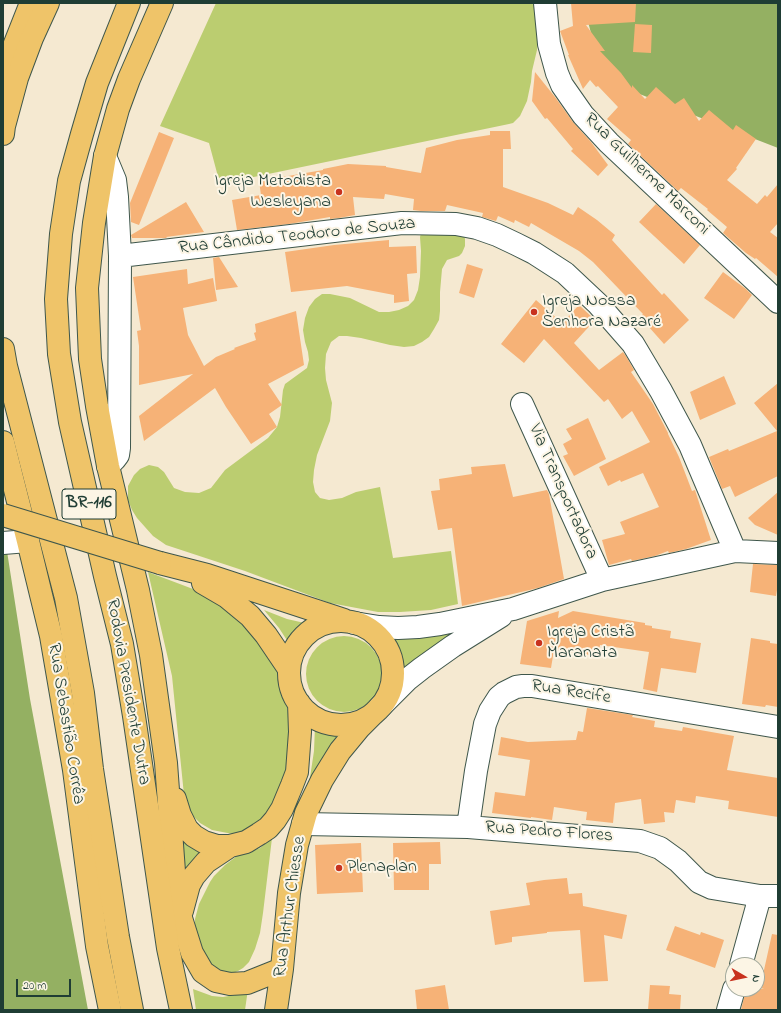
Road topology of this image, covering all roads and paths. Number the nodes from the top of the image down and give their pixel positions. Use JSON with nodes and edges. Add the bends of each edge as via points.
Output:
{"nodes":[{"id":1,"x":31,"y":3,"type":"edge"},
{"id":2,"x":48,"y":3,"type":"edge"},
{"id":3,"x":129,"y":3,"type":"edge"},
{"id":4,"x":162,"y":3,"type":"edge"},
{"id":5,"x":545,"y":3,"type":"edge"},
{"id":6,"x":3,"y":81,"type":"edge"},
{"id":7,"x":3,"y":134,"type":"edge"},
{"id":8,"x":105,"y":156,"type":"junction"},
{"id":9,"x":120,"y":256,"type":"junction"},
{"id":10,"x":778,"y":302,"type":"edge"},
{"id":11,"x":3,"y":349,"type":"edge"},
{"id":12,"x":522,"y":404,"type":"dead end"},
{"id":13,"x":3,"y":442,"type":"edge"},
{"id":14,"x":108,"y":466,"type":"junction"},
{"id":15,"x":3,"y":515,"type":"edge"},
{"id":16,"x":28,"y":541,"type":"junction"},
{"id":17,"x":3,"y":543,"type":"edge"},
{"id":18,"x":735,"y":551,"type":"junction"},
{"id":19,"x":778,"y":554,"type":"edge"},
{"id":20,"x":170,"y":566,"type":"junction"},
{"id":21,"x":602,"y":580,"type":"junction"},
{"id":22,"x":513,"y":609,"type":"junction"},
{"id":23,"x":354,"y":623,"type":"junction"},
{"id":24,"x":289,"y":669,"type":"junction"},
{"id":25,"x":299,"y":703,"type":"junction"},
{"id":26,"x":380,"y":708,"type":"junction"},
{"id":27,"x":778,"y":727,"type":"edge"},
{"id":28,"x":166,"y":763,"type":"junction"},
{"id":29,"x":303,"y":824,"type":"junction"},
{"id":30,"x":468,"y":827,"type":"junction"},
{"id":31,"x":230,"y":846,"type":"junction"},
{"id":32,"x":769,"y":896,"type":"edge"},
{"id":33,"x":181,"y":918,"type":"junction"},
{"id":34,"x":744,"y":957,"type":"edge"},
{"id":35,"x":282,"y":969,"type":"junction"},
{"id":36,"x":732,"y":997,"type":"edge"},
{"id":37,"x":110,"y":1010,"type":"edge"},
{"id":38,"x":132,"y":1010,"type":"edge"},
{"id":39,"x":181,"y":1010,"type":"edge"},
{"id":40,"x":276,"y":1010,"type":"edge"},
{"id":41,"x":728,"y":1010,"type":"edge"}],
"edges":[{"from":1,"to":6,"type":"main road"},
{"from":2,"to":7,"type":"main road","via":[[17,78]]},
{"from":3,"to":39,"type":"main road","name":"Rodovia Presidente Dutra","number":"BR-116","via":[[97,83],[69,181],[61,234],[56,299],[59,354],[70,422],[122,644],[168,948]]},
{"from":4,"to":8,"type":"main road","via":[[129,79]]},
{"from":5,"to":10,"type":"street","name":"Rua Guilherme Marconi","via":[[549,44],[557,74],[583,115],[609,143]]},
{"from":8,"to":9,"type":"street","via":[[115,180],[118,197]]},
{"from":8,"to":14,"type":"main road","via":[[87,288],[90,359]]},
{"from":9,"to":14,"type":"street","via":[[119,448],[115,460]]},
{"from":9,"to":18,"type":"street","name":"Rua Cândido Teodoro de Souza","via":[[402,223],[456,224],[477,228],[516,244],[565,273],[598,304],[633,344],[690,445]]},
{"from":11,"to":38,"type":"main road","number":"BR-116","via":[[66,598],[83,693],[118,937]]},
{"from":12,"to":21,"type":"street","name":"Via Transportadora"},
{"from":13,"to":16,"type":"main road","name":"Rua Sebastião Corrêa"},
{"from":14,"to":28,"type":"main road","via":[[151,655]]},
{"from":15,"to":20,"type":"main road","bridge":true},
{"from":16,"to":17,"type":"street"},
{"from":16,"to":37,"type":"main road","name":"Rua Sebastião Corrêa","via":[[51,636]]},
{"from":18,"to":19,"type":"street"},
{"from":18,"to":21,"type":"street"},
{"from":20,"to":23,"type":"main road","via":[[207,575]]},
{"from":20,"to":24,"type":"main road","via":[[227,597],[240,607],[266,635]]},
{"from":21,"to":22,"type":"street"},
{"from":22,"to":23,"type":"street","via":[[418,627],[379,627]]},
{"from":22,"to":26,"type":"street","via":[[422,668]]},
{"from":23,"to":24,"type":"main road","via":[[330,622],[308,633],[293,653]]},
{"from":23,"to":26,"type":"main road","via":[[376,634],[390,655],[392,681]]},
{"from":24,"to":25,"type":"main road","via":[[291,686]]},
{"from":25,"to":26,"type":"main road","via":[[317,718],[339,725],[357,722]]},
{"from":25,"to":31,"type":"main road","via":[[297,772],[282,809],[268,828],[246,842]]},
{"from":26,"to":29,"type":"main road","name":"Rua Arthur Chiesse","via":[[340,751],[322,780]]},
{"from":27,"to":30,"type":"street","name":"Rua Recife","via":[[532,686],[516,687],[499,697],[485,724]]},
{"from":28,"to":31,"type":"main road","via":[[180,815],[187,829],[204,842]]},
{"from":28,"to":33,"type":"main road","via":[[175,885]]},
{"from":29,"to":30,"type":"street","name":"Rua Pedro Flores"},
{"from":29,"to":35,"type":"main road","name":"Rua Arthur Chiesse","via":[[289,893]]},
{"from":30,"to":32,"type":"street","name":"Rua Pedro Flores","via":[[640,841],[660,848],[704,885],[725,891]]},
{"from":31,"to":33,"type":"main road","via":[[206,862],[194,876],[189,885]]},
{"from":32,"to":34,"type":"street"},
{"from":33,"to":35,"type":"main road","via":[[192,953],[203,972],[216,981],[230,984],[247,983]]},
{"from":35,"to":40,"type":"main road","name":"Rua Arthur Chiesse"},
{"from":36,"to":41,"type":"street"}]}
